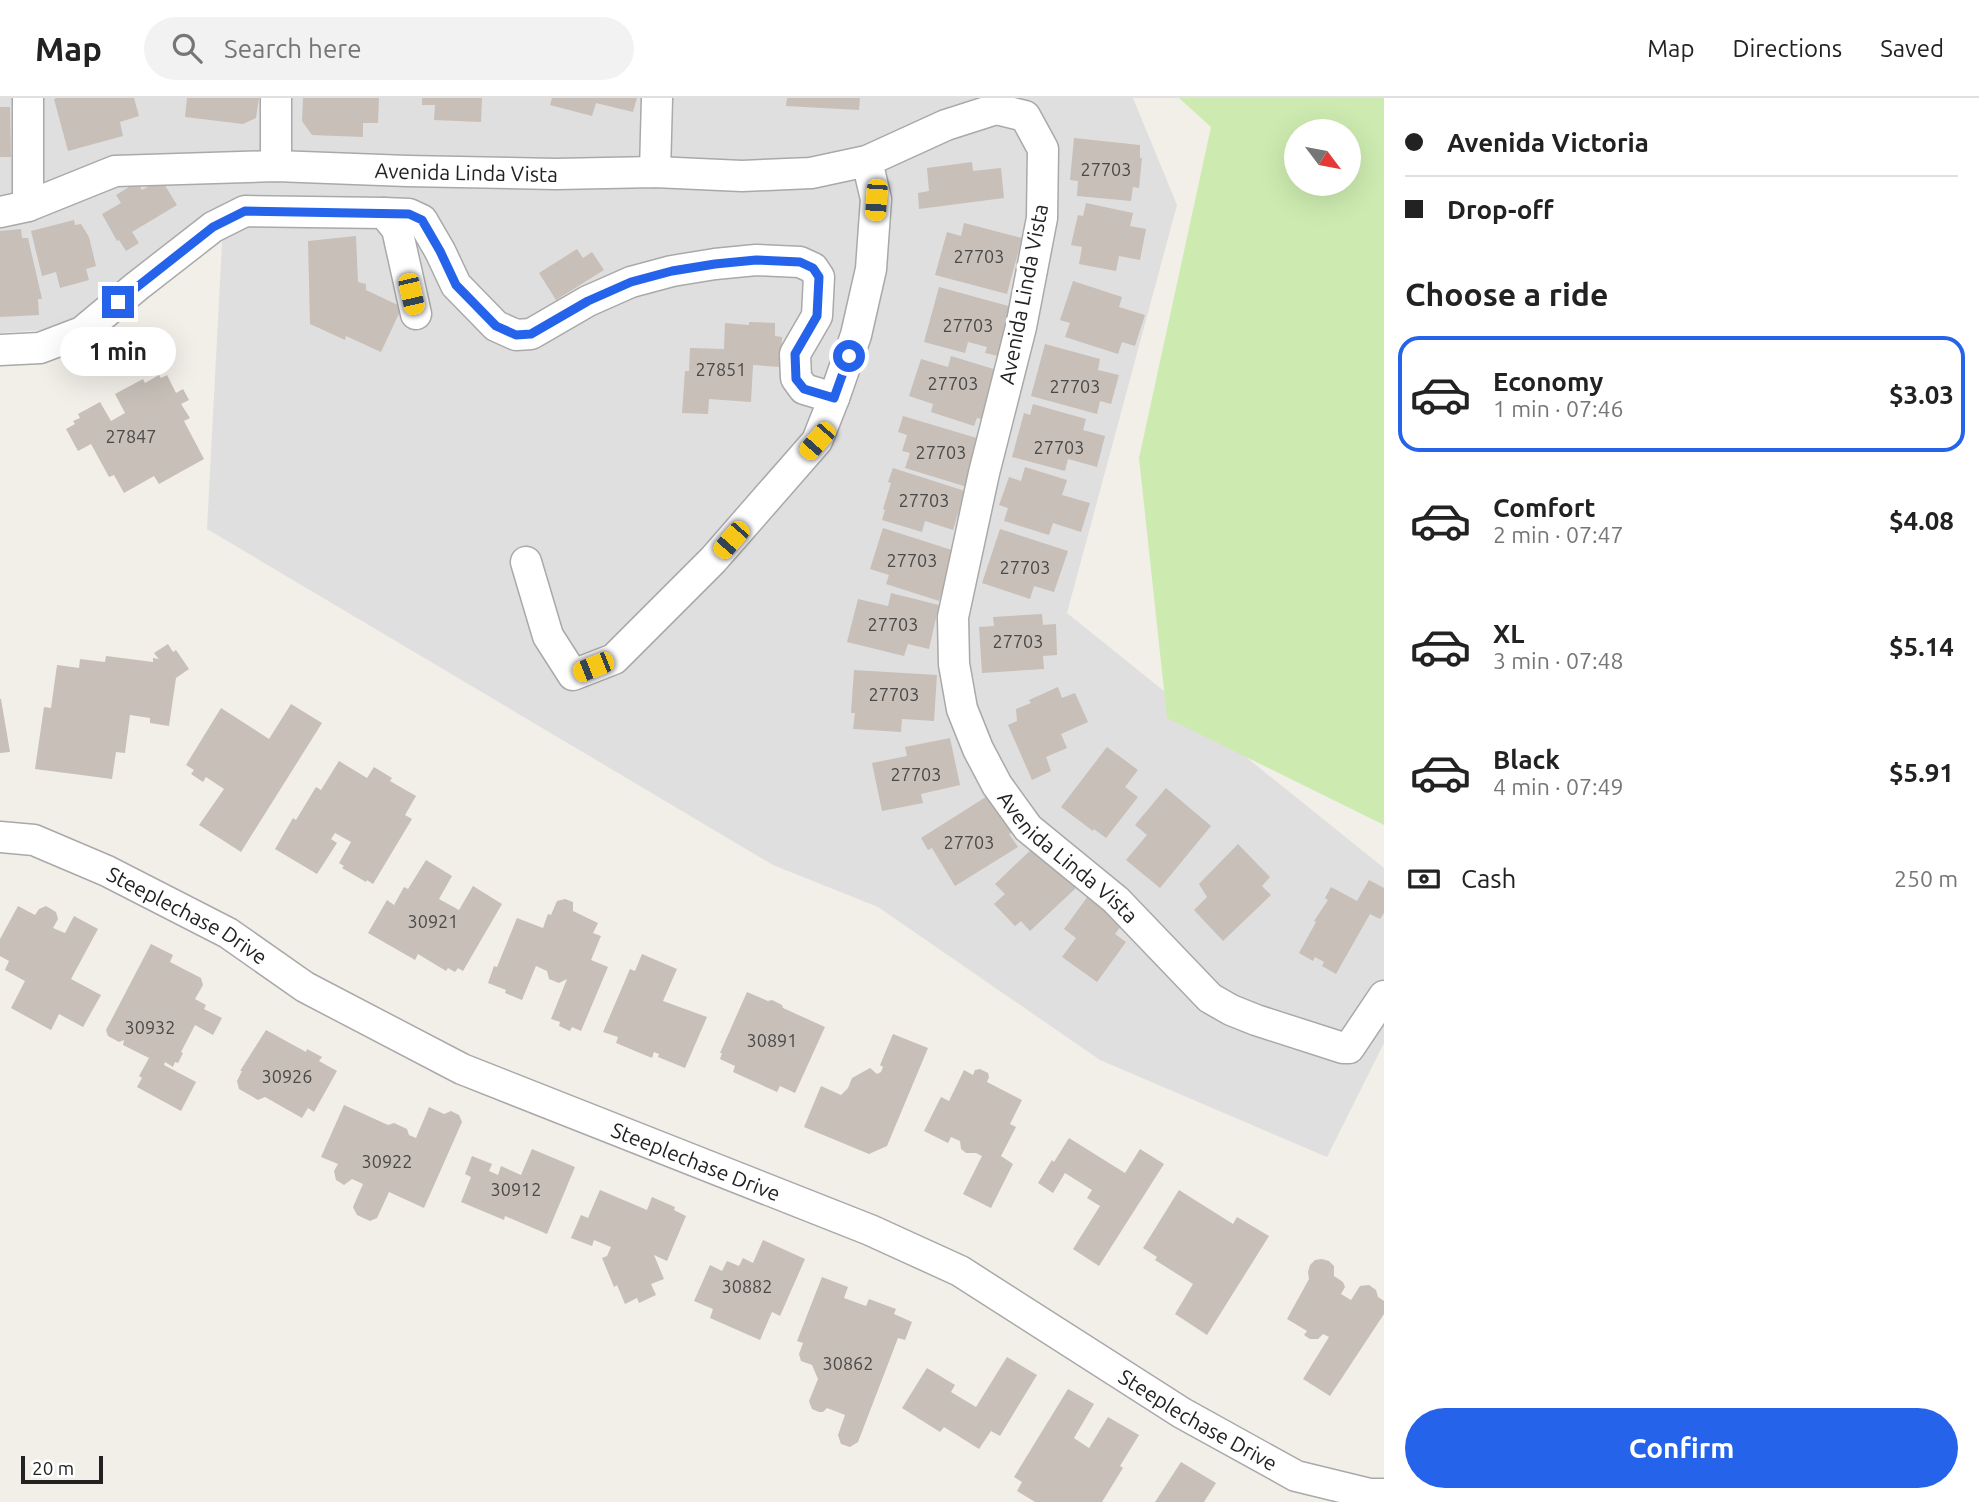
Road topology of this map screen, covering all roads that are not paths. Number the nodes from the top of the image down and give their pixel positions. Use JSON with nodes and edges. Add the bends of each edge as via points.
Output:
{"nodes":[{"id":1,"x":29,"y":98,"type":"edge"},
{"id":2,"x":276,"y":98,"type":"edge"},
{"id":3,"x":657,"y":98,"type":"edge"},
{"id":4,"x":867,"y":161,"type":"junction"},
{"id":5,"x":276,"y":166,"type":"junction"},
{"id":6,"x":655,"y":172,"type":"junction"},
{"id":7,"x":14,"y":209,"type":"edge"},
{"id":8,"x":383,"y":213,"type":"junction"},
{"id":9,"x":416,"y":314,"type":"dead end"},
{"id":10,"x":0,"y":350,"type":"edge"},
{"id":11,"x":834,"y":398,"type":"junction"},
{"id":12,"x":526,"y":562,"type":"dead end"},
{"id":13,"x":0,"y":837,"type":"edge"},
{"id":14,"x":1384,"y":996,"type":"edge"},
{"id":15,"x":1384,"y":1494,"type":"edge"}],
"edges":[{"from":1,"to":7,"type":"street"},
{"from":2,"to":5,"type":"street"},
{"from":3,"to":6,"type":"street"},
{"from":4,"to":6,"type":"street","name":"Avenida Linda Vista","via":[[811,173]]},
{"from":4,"to":11,"type":"street","via":[[876,200],[871,269],[856,335]]},
{"from":4,"to":14,"type":"street","name":"Avenida Linda Vista","via":[[946,125],[996,109],[1025,116],[1043,149],[1042,218],[953,617],[954,664],[962,709],[997,785],[1028,828],[1116,900],[1210,998],[1231,1010],[1349,1048]]},
{"from":5,"to":6,"type":"street","name":"Avenida Linda Vista"},
{"from":5,"to":7,"type":"street","name":"Avenida Linda Vista","via":[[115,171]]},
{"from":8,"to":9,"type":"street","via":[[397,229]]},
{"from":8,"to":10,"type":"street","via":[[245,211],[213,227],[82,331],[40,348]]},
{"from":8,"to":11,"type":"street","via":[[409,214],[422,220],[456,285],[496,326],[516,335],[531,334],[631,282],[672,271],[756,260],[800,262],[819,277],[817,316],[795,354],[796,379],[804,389]]},
{"from":11,"to":12,"type":"street","via":[[817,441],[713,560],[614,659],[573,676],[548,636]]},
{"from":13,"to":15,"type":"street","name":"Steeplechase Drive","via":[[34,840],[120,877],[228,933],[305,987],[462,1069],[870,1230],[960,1271],[1182,1413],[1296,1476]]}]}
